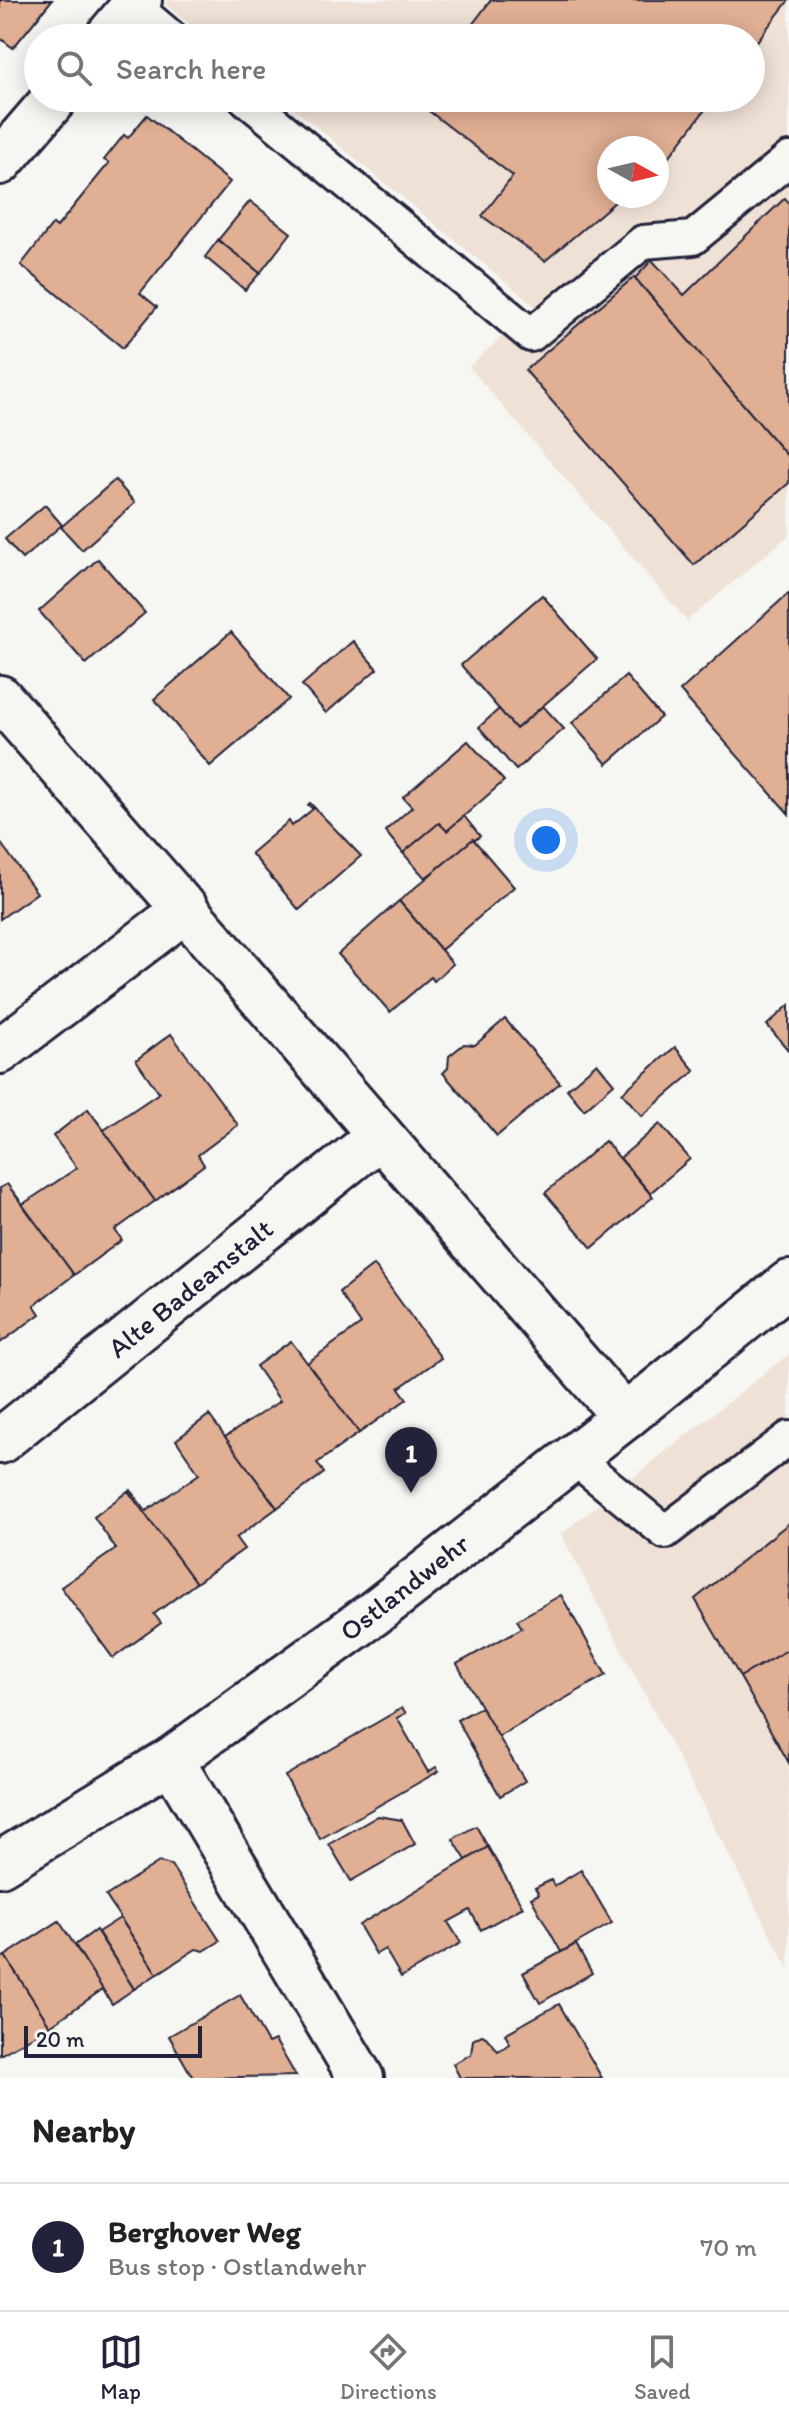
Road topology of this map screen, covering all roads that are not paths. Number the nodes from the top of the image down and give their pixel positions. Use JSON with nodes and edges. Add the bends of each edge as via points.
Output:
{"nodes":[{"id":1,"x":43,"y":112,"type":"edge"},
{"id":2,"x":262,"y":112,"type":"edge"},
{"id":3,"x":789,"y":159,"type":"edge"},
{"id":4,"x":0,"y":162,"type":"edge"},
{"id":5,"x":0,"y":698,"type":"edge"},
{"id":6,"x":186,"y":909,"type":"junction"},
{"id":7,"x":0,"y":1051,"type":"edge"},
{"id":8,"x":380,"y":1136,"type":"junction"},
{"id":9,"x":789,"y":1283,"type":"edge"},
{"id":10,"x":625,"y":1417,"type":"junction"},
{"id":11,"x":789,"y":1438,"type":"edge"},
{"id":12,"x":0,"y":1441,"type":"edge"},
{"id":13,"x":573,"y":1457,"type":"junction"},
{"id":14,"x":171,"y":1760,"type":"junction"},
{"id":15,"x":0,"y":1864,"type":"edge"},
{"id":16,"x":361,"y":2078,"type":"edge"}],
"edges":[{"from":1,"to":4,"type":"street"},
{"from":2,"to":3,"type":"lane","via":[[531,335],[643,242],[693,238]]},
{"from":5,"to":6,"type":"street"},
{"from":6,"to":7,"type":"street"},
{"from":6,"to":8,"type":"street"},
{"from":8,"to":10,"type":"street"},
{"from":8,"to":12,"type":"street","name":"Alte Badeanstalt"},
{"from":9,"to":10,"type":"street","name":"Ostlandwehr"},
{"from":10,"to":13,"type":"street","name":"Ostlandwehr"},
{"from":11,"to":13,"type":"lane","via":[[665,1532]]},
{"from":13,"to":14,"type":"street","name":"Ostlandwehr","via":[[374,1613]]},
{"from":14,"to":15,"type":"street","name":"Ostlandwehr"},
{"from":14,"to":16,"type":"street"}]}
